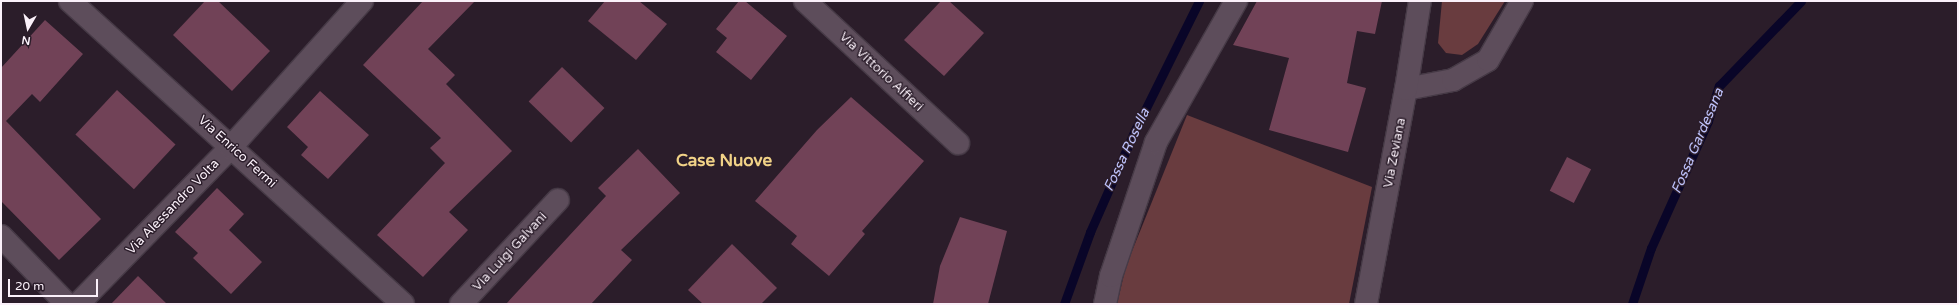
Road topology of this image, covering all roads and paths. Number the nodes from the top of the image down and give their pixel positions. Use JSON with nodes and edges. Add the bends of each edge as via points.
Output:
{"nodes":[{"id":1,"x":70,"y":1,"type":"edge"},
{"id":2,"x":362,"y":1,"type":"edge"},
{"id":3,"x":804,"y":1,"type":"edge"},
{"id":4,"x":1236,"y":1,"type":"edge"},
{"id":5,"x":1420,"y":1,"type":"edge"},
{"id":6,"x":1522,"y":1,"type":"edge"},
{"id":7,"x":1406,"y":89,"type":"junction"},
{"id":8,"x":958,"y":143,"type":"dead end"},
{"id":9,"x":231,"y":147,"type":"junction"},
{"id":10,"x":558,"y":200,"type":"dead end"},
{"id":11,"x":1,"y":236,"type":"edge"},
{"id":12,"x":67,"y":304,"type":"edge"},
{"id":13,"x":78,"y":304,"type":"edge"},
{"id":14,"x":403,"y":304,"type":"edge"},
{"id":15,"x":461,"y":304,"type":"edge"},
{"id":16,"x":1105,"y":304,"type":"edge"},
{"id":17,"x":1366,"y":304,"type":"edge"}],
"edges":[{"from":1,"to":9,"type":"street","name":"Via Enrico Fermi"},
{"from":2,"to":9,"type":"street","name":"Via Alessandro Volta"},
{"from":3,"to":8,"type":"street","name":"Via Vittorio Alfieri"},
{"from":4,"to":16,"type":"street","via":[[1156,142],[1111,276]]},
{"from":5,"to":7,"type":"street","name":"Via Zeviana"},
{"from":6,"to":7,"type":"street","via":[[1488,60],[1453,80]]},
{"from":7,"to":17,"type":"street","name":"Via Zeviana"},
{"from":9,"to":13,"type":"street","name":"Via Alessandro Volta"},
{"from":9,"to":14,"type":"street","name":"Via Enrico Fermi"},
{"from":10,"to":15,"type":"street","name":"Via Luigi Galvani"},
{"from":11,"to":12,"type":"street"}]}
